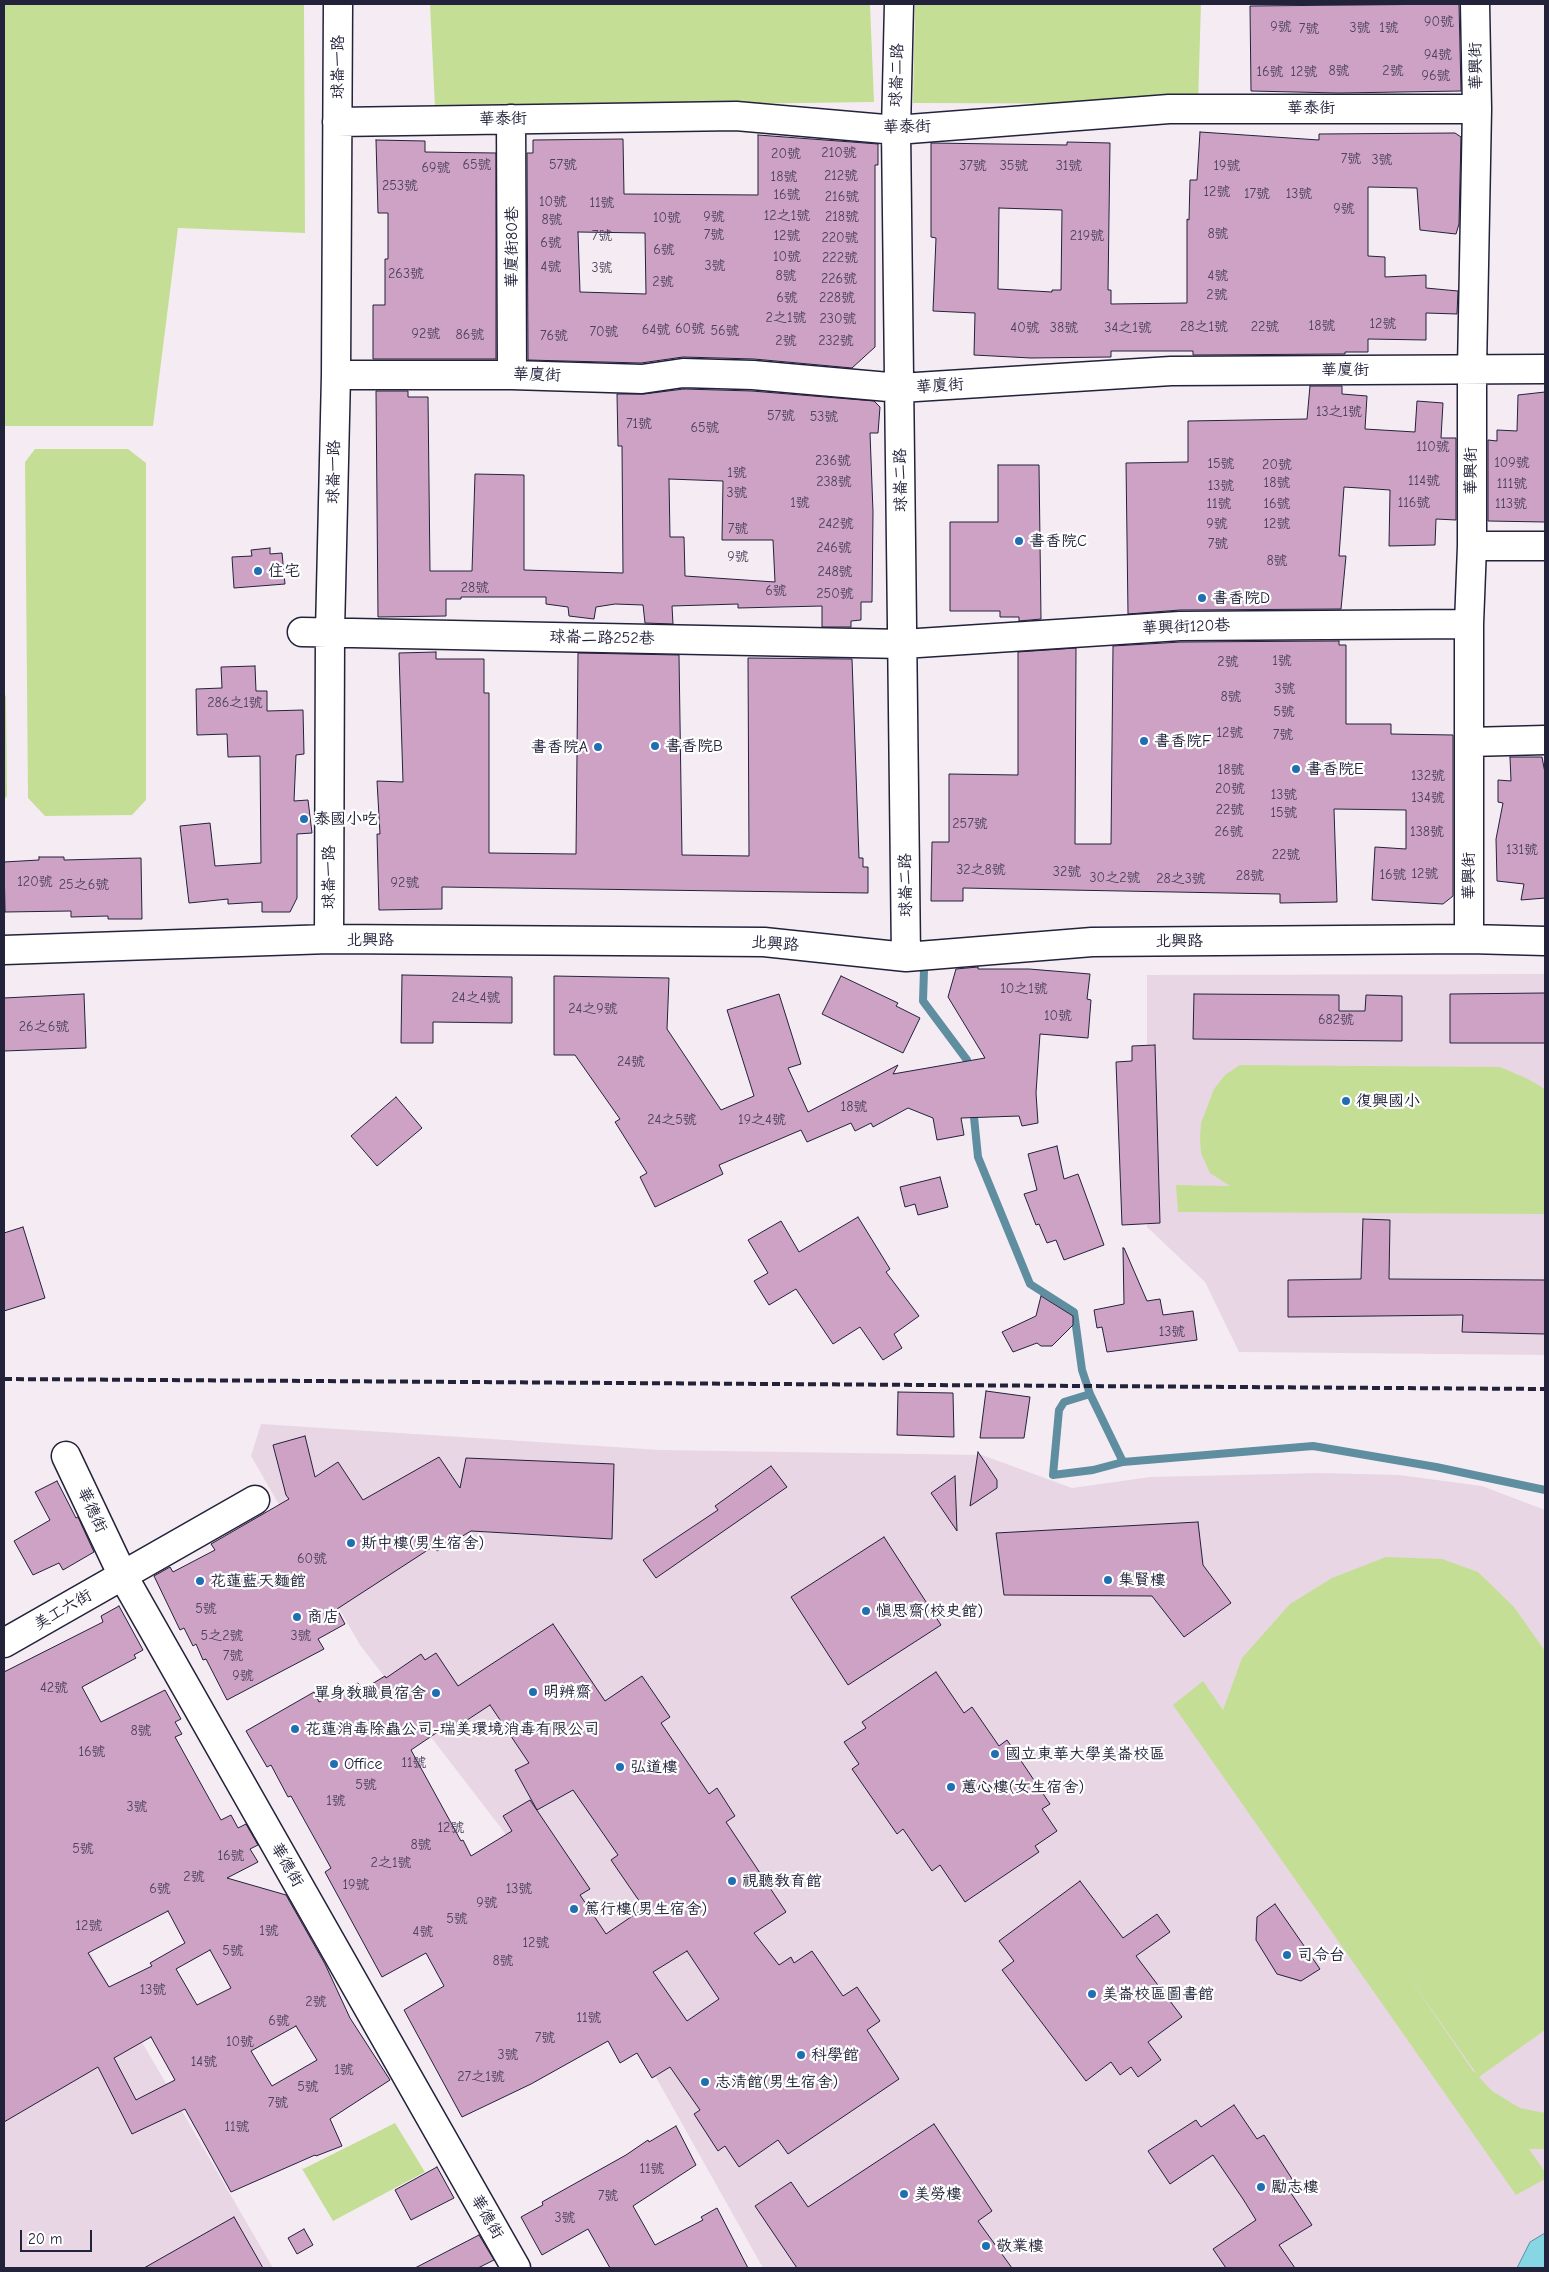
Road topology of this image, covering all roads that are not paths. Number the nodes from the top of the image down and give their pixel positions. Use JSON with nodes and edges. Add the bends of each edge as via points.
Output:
{"nodes":[{"id":1,"x":338,"y":4,"type":"edge"},
{"id":2,"x":899,"y":4,"type":"edge"},
{"id":3,"x":1474,"y":4,"type":"edge"},
{"id":4,"x":1476,"y":109,"type":"junction"},
{"id":5,"x":511,"y":119,"type":"junction"},
{"id":6,"x":338,"y":122,"type":"junction"},
{"id":7,"x":896,"y":130,"type":"junction"},
{"id":8,"x":1545,"y":368,"type":"edge"},
{"id":9,"x":1472,"y":369,"type":"junction"},
{"id":10,"x":512,"y":374,"type":"junction"},
{"id":11,"x":336,"y":376,"type":"junction"},
{"id":12,"x":900,"y":388,"type":"junction"},
{"id":13,"x":1472,"y":546,"type":"junction"},
{"id":14,"x":1545,"y":546,"type":"edge"},
{"id":15,"x":1469,"y":624,"type":"junction"},
{"id":16,"x":302,"y":632,"type":"dead end"},
{"id":17,"x":330,"y":632,"type":"junction"},
{"id":18,"x":903,"y":644,"type":"junction"},
{"id":19,"x":1545,"y":740,"type":"edge"},
{"id":20,"x":1469,"y":742,"type":"junction"},
{"id":21,"x":329,"y":939,"type":"junction"},
{"id":22,"x":1470,"y":939,"type":"junction"},
{"id":23,"x":1545,"y":941,"type":"edge"},
{"id":24,"x":4,"y":950,"type":"edge"},
{"id":25,"x":906,"y":957,"type":"junction"},
{"id":26,"x":66,"y":1456,"type":"dead end"},
{"id":27,"x":255,"y":1500,"type":"dead end"},
{"id":28,"x":123,"y":1576,"type":"junction"},
{"id":29,"x":4,"y":1643,"type":"edge"},
{"id":30,"x":516,"y":2268,"type":"edge"}],
"edges":[{"from":1,"to":6,"type":"street","name":"球崙一路"},
{"from":2,"to":7,"type":"street","name":"球崙二路"},
{"from":3,"to":4,"type":"street","name":"華興街"},
{"from":4,"to":7,"type":"street","name":"華泰街","via":[[1169,109]]},
{"from":4,"to":9,"type":"street","name":"華興街"},
{"from":5,"to":6,"type":"street","name":"華泰街"},
{"from":5,"to":7,"type":"street","name":"華泰街","via":[[736,116]]},
{"from":5,"to":10,"type":"street","name":"華廈街80巷"},
{"from":6,"to":11,"type":"street","name":"球崙一路"},
{"from":7,"to":12,"type":"street","name":"球崙二路"},
{"from":8,"to":9,"type":"street","name":"華廈街"},
{"from":9,"to":12,"type":"street","name":"華廈街","via":[[1170,371]]},
{"from":9,"to":13,"type":"street","name":"華興街"},
{"from":10,"to":11,"type":"street","name":"華廈街"},
{"from":10,"to":12,"type":"street","name":"華廈街","via":[[642,379],[682,373],[753,375]]},
{"from":11,"to":17,"type":"street","name":"球崙一路"},
{"from":12,"to":18,"type":"street","name":"球崙二路"},
{"from":13,"to":14,"type":"street"},
{"from":13,"to":15,"type":"street","name":"華興街"},
{"from":15,"to":18,"type":"street","name":"華興街120巷","via":[[1180,626]]},
{"from":15,"to":20,"type":"street","name":"華興街"},
{"from":16,"to":17,"type":"street","name":"球崙二路252巷"},
{"from":17,"to":18,"type":"street","name":"球崙二路252巷"},
{"from":17,"to":21,"type":"street","name":"球崙一路"},
{"from":18,"to":25,"type":"street","name":"球崙二路"},
{"from":19,"to":20,"type":"street"},
{"from":20,"to":22,"type":"street","name":"華興街"},
{"from":21,"to":24,"type":"street","name":"北興路"},
{"from":21,"to":25,"type":"street","name":"北興路","via":[[764,942]]},
{"from":22,"to":23,"type":"street","name":"北興路"},
{"from":22,"to":25,"type":"street","name":"北興路","via":[[1092,942]]},
{"from":26,"to":28,"type":"street","name":"華德街"},
{"from":27,"to":28,"type":"street","name":"美工六街"},
{"from":28,"to":29,"type":"street","name":"美工六街"},
{"from":28,"to":30,"type":"street","name":"華德街"}]}
